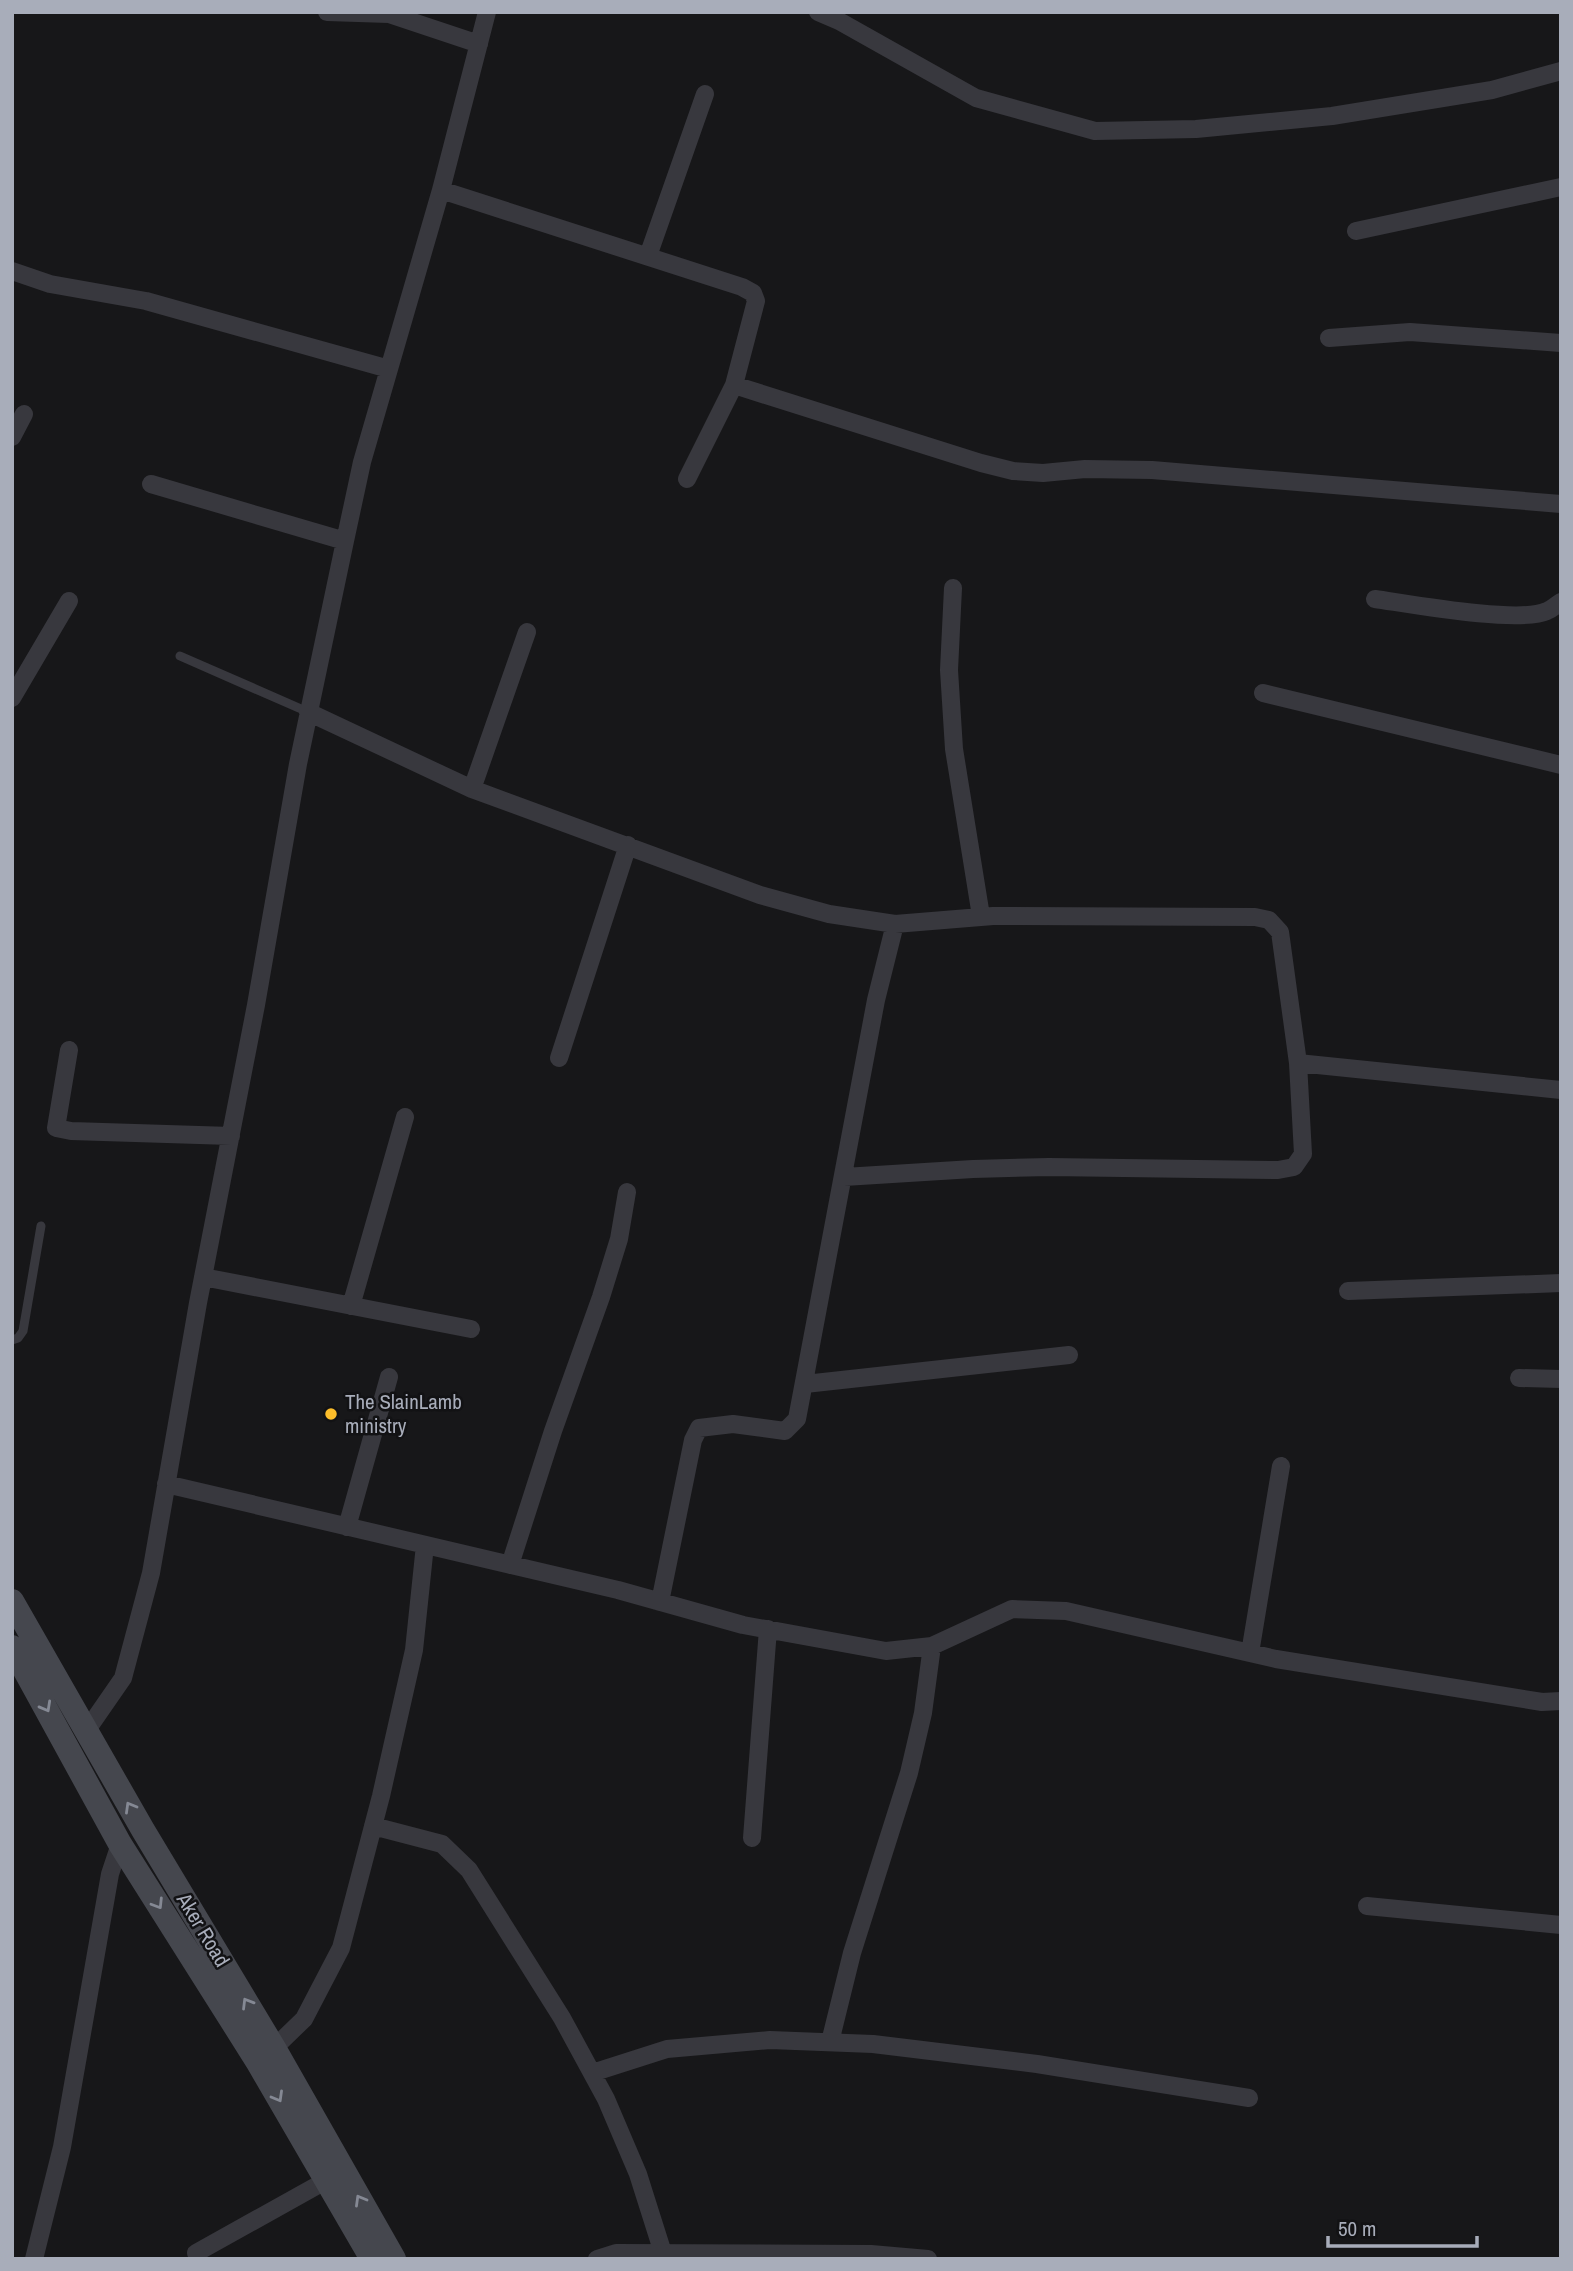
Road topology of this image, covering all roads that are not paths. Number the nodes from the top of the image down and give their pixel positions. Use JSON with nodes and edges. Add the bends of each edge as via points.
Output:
{"nodes":[{"id":1,"x":327,"y":12,"type":"edge"},
{"id":2,"x":487,"y":12,"type":"edge"},
{"id":3,"x":818,"y":12,"type":"edge"},
{"id":4,"x":479,"y":44,"type":"junction"},
{"id":5,"x":1561,"y":71,"type":"edge"},
{"id":6,"x":705,"y":94,"type":"dead end"},
{"id":7,"x":1561,"y":187,"type":"edge"},
{"id":8,"x":440,"y":190,"type":"junction"},
{"id":9,"x":1356,"y":231,"type":"dead end"},
{"id":10,"x":648,"y":257,"type":"junction"},
{"id":11,"x":12,"y":271,"type":"edge"},
{"id":12,"x":1329,"y":338,"type":"dead end"},
{"id":13,"x":1561,"y":343,"type":"edge"},
{"id":14,"x":389,"y":369,"type":"junction"},
{"id":15,"x":734,"y":385,"type":"junction"},
{"id":16,"x":23,"y":414,"type":"dead end"},
{"id":17,"x":12,"y":438,"type":"edge"},
{"id":18,"x":687,"y":479,"type":"dead end"},
{"id":19,"x":151,"y":484,"type":"dead end"},
{"id":20,"x":1561,"y":504,"type":"edge"},
{"id":21,"x":345,"y":541,"type":"junction"},
{"id":22,"x":953,"y":588,"type":"dead end"},
{"id":23,"x":1374,"y":599,"type":"dead end"},
{"id":24,"x":69,"y":601,"type":"dead end"},
{"id":25,"x":1561,"y":602,"type":"edge"},
{"id":26,"x":527,"y":632,"type":"dead end"},
{"id":27,"x":180,"y":656,"type":"dead end"},
{"id":28,"x":1263,"y":693,"type":"dead end"},
{"id":29,"x":12,"y":698,"type":"edge"},
{"id":30,"x":308,"y":712,"type":"junction"},
{"id":31,"x":1561,"y":765,"type":"edge"},
{"id":32,"x":472,"y":789,"type":"junction"},
{"id":33,"x":628,"y":845,"type":"junction"},
{"id":34,"x":981,"y":916,"type":"junction"},
{"id":35,"x":895,"y":924,"type":"junction"},
{"id":36,"x":69,"y":1050,"type":"dead end"},
{"id":37,"x":559,"y":1058,"type":"dead end"},
{"id":38,"x":1298,"y":1063,"type":"junction"},
{"id":39,"x":1561,"y":1090,"type":"edge"},
{"id":40,"x":405,"y":1117,"type":"dead end"},
{"id":41,"x":231,"y":1136,"type":"junction"},
{"id":42,"x":844,"y":1177,"type":"junction"},
{"id":43,"x":627,"y":1192,"type":"dead end"},
{"id":44,"x":41,"y":1226,"type":"dead end"},
{"id":45,"x":203,"y":1277,"type":"junction"},
{"id":46,"x":1561,"y":1283,"type":"edge"},
{"id":47,"x":1348,"y":1292,"type":"dead end"},
{"id":48,"x":351,"y":1306,"type":"junction"},
{"id":49,"x":471,"y":1329,"type":"dead end"},
{"id":50,"x":12,"y":1340,"type":"edge"},
{"id":51,"x":1069,"y":1355,"type":"dead end"},
{"id":52,"x":388,"y":1377,"type":"dead end"},
{"id":53,"x":1520,"y":1378,"type":"dead end"},
{"id":54,"x":1561,"y":1379,"type":"edge"},
{"id":55,"x":805,"y":1384,"type":"junction"},
{"id":56,"x":1281,"y":1466,"type":"dead end"},
{"id":57,"x":166,"y":1485,"type":"junction"},
{"id":58,"x":347,"y":1527,"type":"junction"},
{"id":59,"x":425,"y":1545,"type":"junction"},
{"id":60,"x":510,"y":1565,"type":"junction"},
{"id":61,"x":12,"y":1601,"type":"edge"},
{"id":62,"x":660,"y":1602,"type":"junction"},
{"id":63,"x":768,"y":1629,"type":"junction"},
{"id":64,"x":932,"y":1646,"type":"junction"},
{"id":65,"x":12,"y":1647,"type":"edge"},
{"id":66,"x":1250,"y":1653,"type":"junction"},
{"id":67,"x":1561,"y":1702,"type":"edge"},
{"id":68,"x":87,"y":1730,"type":"junction"},
{"id":69,"x":373,"y":1826,"type":"junction"},
{"id":70,"x":752,"y":1838,"type":"dead end"},
{"id":71,"x":120,"y":1844,"type":"junction"},
{"id":72,"x":1367,"y":1906,"type":"dead end"},
{"id":73,"x":1561,"y":1925,"type":"edge"},
{"id":74,"x":830,"y":2042,"type":"junction"},
{"id":75,"x":274,"y":2048,"type":"junction"},
{"id":76,"x":592,"y":2073,"type":"junction"},
{"id":77,"x":1249,"y":2098,"type":"dead end"},
{"id":78,"x":327,"y":2180,"type":"junction"},
{"id":79,"x":196,"y":2252,"type":"dead end"},
{"id":80,"x":663,"y":2253,"type":"junction"},
{"id":81,"x":34,"y":2259,"type":"edge"},
{"id":82,"x":372,"y":2259,"type":"edge"},
{"id":83,"x":394,"y":2259,"type":"edge"},
{"id":84,"x":597,"y":2259,"type":"edge"},
{"id":85,"x":928,"y":2259,"type":"edge"}],
"edges":[{"from":1,"to":4,"type":"street","via":[[388,14]]},
{"from":2,"to":4,"type":"street"},
{"from":3,"to":5,"type":"street","via":[[976,98],[1095,131],[1196,130],[1332,116],[1492,90]]},
{"from":4,"to":8,"type":"street"},
{"from":6,"to":10,"type":"street"},
{"from":7,"to":9,"type":"street"},
{"from":8,"to":10,"type":"street"},
{"from":8,"to":14,"type":"street"},
{"from":10,"to":15,"type":"street","via":[[742,287],[755,297]]},
{"from":11,"to":14,"type":"street","via":[[50,284],[146,301]]},
{"from":12,"to":13,"type":"street","via":[[1410,332]]},
{"from":14,"to":21,"type":"street"},
{"from":15,"to":18,"type":"street"},
{"from":15,"to":20,"type":"street","via":[[1013,471],[1152,470]]},
{"from":16,"to":17,"type":"street"},
{"from":19,"to":21,"type":"street"},
{"from":21,"to":30,"type":"street"},
{"from":22,"to":34,"type":"street","via":[[948,670],[954,749]]},
{"from":23,"to":25,"type":"street","via":[[1525,614],[1546,612]]},
{"from":24,"to":29,"type":"street"},
{"from":26,"to":32,"type":"street"},
{"from":27,"to":30,"type":"lane"},
{"from":28,"to":31,"type":"street"},
{"from":30,"to":32,"type":"street"},
{"from":30,"to":41,"type":"street"},
{"from":32,"to":33,"type":"street"},
{"from":33,"to":35,"type":"street","via":[[760,895],[829,914]]},
{"from":33,"to":37,"type":"street"},
{"from":34,"to":35,"type":"street"},
{"from":34,"to":38,"type":"street","via":[[1269,920],[1280,932]]},
{"from":35,"to":42,"type":"street","via":[[876,1000]]},
{"from":36,"to":41,"type":"street","via":[[56,1128]]},
{"from":38,"to":39,"type":"street"},
{"from":38,"to":42,"type":"street","via":[[1303,1154],[1294,1167],[1049,1167]]},
{"from":40,"to":48,"type":"street"},
{"from":41,"to":45,"type":"street"},
{"from":42,"to":55,"type":"street"},
{"from":43,"to":60,"type":"street","via":[[619,1239],[601,1297]]},
{"from":44,"to":50,"type":"lane","via":[[23,1331]]},
{"from":45,"to":48,"type":"street"},
{"from":45,"to":57,"type":"street"},
{"from":46,"to":47,"type":"street"},
{"from":48,"to":49,"type":"street"},
{"from":51,"to":55,"type":"street"},
{"from":52,"to":58,"type":"street"},
{"from":53,"to":54,"type":"street"},
{"from":55,"to":62,"type":"street","via":[[797,1419],[785,1431],[733,1424],[699,1428]]},
{"from":56,"to":66,"type":"street"},
{"from":57,"to":58,"type":"street"},
{"from":57,"to":68,"type":"street","via":[[151,1573],[123,1678]]},
{"from":58,"to":59,"type":"street"},
{"from":59,"to":60,"type":"street"},
{"from":59,"to":69,"type":"street","via":[[414,1650]]},
{"from":60,"to":62,"type":"street"},
{"from":61,"to":68,"type":"street","name":"Aker Road"},
{"from":62,"to":63,"type":"street"},
{"from":63,"to":64,"type":"street","via":[[886,1651]]},
{"from":63,"to":70,"type":"street"},
{"from":64,"to":66,"type":"street","via":[[1012,1609],[1066,1611]]},
{"from":64,"to":74,"type":"street","via":[[909,1773],[852,1953]]},
{"from":65,"to":71,"type":"street","name":"Aker Road","one_way":true},
{"from":66,"to":67,"type":"street"},
{"from":75,"to":68,"type":"street","name":"Aker Road","one_way":true},
{"from":69,"to":75,"type":"street","via":[[341,1948],[303,2019]]},
{"from":69,"to":76,"type":"street","via":[[442,1844],[469,1870]]},
{"from":71,"to":78,"type":"street","name":"Aker Road","one_way":true},
{"from":71,"to":81,"type":"street","via":[[110,1874],[62,2147]]},
{"from":72,"to":73,"type":"street"},
{"from":74,"to":76,"type":"street","via":[[770,2040],[667,2049]]},
{"from":74,"to":77,"type":"street","via":[[1037,2064]]},
{"from":83,"to":75,"type":"street","name":"Aker Road","one_way":true},
{"from":76,"to":80,"type":"street","via":[[638,2174]]},
{"from":78,"to":79,"type":"street"},
{"from":78,"to":82,"type":"street","name":"Aker Road"},
{"from":80,"to":84,"type":"street","via":[[616,2253]]},
{"from":80,"to":85,"type":"street","via":[[871,2254]]}]}
